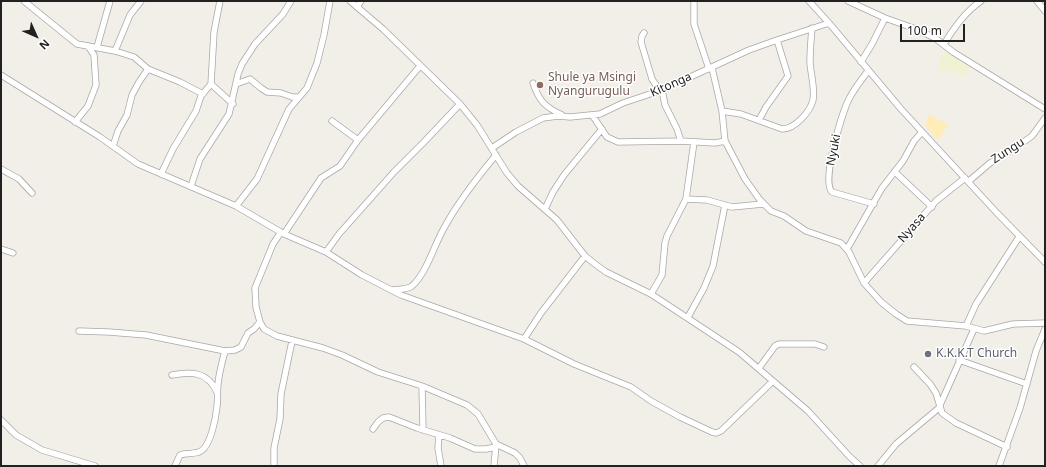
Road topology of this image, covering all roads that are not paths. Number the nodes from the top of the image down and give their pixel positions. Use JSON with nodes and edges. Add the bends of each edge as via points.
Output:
{"nodes":[{"id":1,"x":24,"y":1,"type":"edge"},
{"id":2,"x":110,"y":1,"type":"edge"},
{"id":3,"x":141,"y":1,"type":"edge"},
{"id":4,"x":220,"y":1,"type":"edge"},
{"id":5,"x":291,"y":1,"type":"edge"},
{"id":6,"x":330,"y":1,"type":"edge"},
{"id":7,"x":350,"y":1,"type":"edge"},
{"id":8,"x":361,"y":1,"type":"edge"},
{"id":9,"x":694,"y":1,"type":"edge"},
{"id":10,"x":809,"y":1,"type":"edge"},
{"id":11,"x":848,"y":1,"type":"edge"},
{"id":12,"x":981,"y":1,"type":"edge"},
{"id":13,"x":1040,"y":2,"type":"edge"},
{"id":14,"x":357,"y":7,"type":"junction"},
{"id":15,"x":1045,"y":11,"type":"edge"},
{"id":16,"x":885,"y":18,"type":"junction"},
{"id":17,"x":829,"y":23,"type":"junction"},
{"id":18,"x":812,"y":28,"type":"junction"},
{"id":19,"x":644,"y":33,"type":"dead end"},
{"id":20,"x":776,"y":40,"type":"junction"},
{"id":21,"x":944,"y":44,"type":"junction"},
{"id":22,"x":88,"y":46,"type":"junction"},
{"id":23,"x":97,"y":47,"type":"junction"},
{"id":24,"x":115,"y":51,"type":"junction"},
{"id":25,"x":861,"y":62,"type":"junction"},
{"id":26,"x":420,"y":66,"type":"junction"},
{"id":27,"x":148,"y":69,"type":"junction"},
{"id":28,"x":710,"y":69,"type":"junction"},
{"id":29,"x":868,"y":71,"type":"junction"},
{"id":30,"x":1,"y":75,"type":"edge"},
{"id":31,"x":533,"y":83,"type":"dead end"},
{"id":32,"x":211,"y":84,"type":"junction"},
{"id":33,"x":236,"y":84,"type":"junction"},
{"id":34,"x":661,"y":91,"type":"junction"},
{"id":35,"x":202,"y":94,"type":"junction"},
{"id":36,"x":298,"y":97,"type":"junction"},
{"id":37,"x":232,"y":104,"type":"junction"},
{"id":38,"x":460,"y":104,"type":"junction"},
{"id":39,"x":1045,"y":109,"type":"edge"},
{"id":40,"x":722,"y":112,"type":"junction"},
{"id":41,"x":592,"y":115,"type":"junction"},
{"id":42,"x":564,"y":116,"type":"junction"},
{"id":43,"x":1045,"y":118,"type":"edge"},
{"id":44,"x":759,"y":120,"type":"junction"},
{"id":45,"x":332,"y":121,"type":"dead end"},
{"id":46,"x":75,"y":122,"type":"junction"},
{"id":47,"x":602,"y":129,"type":"junction"},
{"id":48,"x":922,"y":132,"type":"junction"},
{"id":49,"x":358,"y":140,"type":"junction"},
{"id":50,"x":681,"y":141,"type":"junction"},
{"id":51,"x":725,"y":141,"type":"junction"},
{"id":52,"x":694,"y":142,"type":"junction"},
{"id":53,"x":113,"y":146,"type":"junction"},
{"id":54,"x":492,"y":148,"type":"junction"},
{"id":55,"x":496,"y":155,"type":"junction"},
{"id":56,"x":1,"y":169,"type":"edge"},
{"id":57,"x":895,"y":172,"type":"junction"},
{"id":58,"x":161,"y":174,"type":"junction"},
{"id":59,"x":967,"y":180,"type":"junction"},
{"id":60,"x":191,"y":186,"type":"junction"},
{"id":61,"x":32,"y":193,"type":"dead end"},
{"id":62,"x":686,"y":199,"type":"junction"},
{"id":63,"x":763,"y":204,"type":"junction"},
{"id":64,"x":874,"y":204,"type":"junction"},
{"id":65,"x":725,"y":205,"type":"junction"},
{"id":66,"x":236,"y":206,"type":"junction"},
{"id":67,"x":932,"y":207,"type":"junction"},
{"id":68,"x":545,"y":209,"type":"junction"},
{"id":69,"x":282,"y":233,"type":"junction"},
{"id":70,"x":1019,"y":237,"type":"junction"},
{"id":71,"x":1,"y":249,"type":"edge"},
{"id":72,"x":847,"y":249,"type":"junction"},
{"id":73,"x":326,"y":252,"type":"junction"},
{"id":74,"x":13,"y":253,"type":"dead end"},
{"id":75,"x":585,"y":256,"type":"junction"},
{"id":76,"x":1045,"y":262,"type":"edge"},
{"id":77,"x":864,"y":283,"type":"junction"},
{"id":78,"x":391,"y":290,"type":"junction"},
{"id":79,"x":651,"y":294,"type":"junction"},
{"id":80,"x":688,"y":317,"type":"junction"},
{"id":81,"x":260,"y":322,"type":"junction"},
{"id":82,"x":1045,"y":323,"type":"edge"},
{"id":83,"x":966,"y":326,"type":"junction"},
{"id":84,"x":974,"y":329,"type":"junction"},
{"id":85,"x":1045,"y":329,"type":"edge"},
{"id":86,"x":79,"y":331,"type":"dead end"},
{"id":87,"x":524,"y":339,"type":"junction"},
{"id":88,"x":292,"y":341,"type":"junction"},
{"id":89,"x":824,"y":347,"type":"dead end"},
{"id":90,"x":225,"y":351,"type":"junction"},
{"id":91,"x":959,"y":360,"type":"junction"},
{"id":92,"x":914,"y":367,"type":"dead end"},
{"id":93,"x":759,"y":368,"type":"junction"},
{"id":94,"x":172,"y":375,"type":"dead end"},
{"id":95,"x":773,"y":381,"type":"junction"},
{"id":96,"x":1027,"y":384,"type":"junction"},
{"id":97,"x":422,"y":386,"type":"junction"},
{"id":98,"x":217,"y":392,"type":"junction"},
{"id":99,"x":940,"y":406,"type":"junction"},
{"id":100,"x":1,"y":420,"type":"edge"},
{"id":101,"x":373,"y":429,"type":"dead end"},
{"id":102,"x":423,"y":430,"type":"junction"},
{"id":103,"x":440,"y":435,"type":"junction"},
{"id":104,"x":496,"y":446,"type":"junction"},
{"id":105,"x":1007,"y":447,"type":"junction"},
{"id":106,"x":95,"y":466,"type":"edge"},
{"id":107,"x":175,"y":466,"type":"edge"},
{"id":108,"x":274,"y":466,"type":"edge"},
{"id":109,"x":441,"y":466,"type":"edge"},
{"id":110,"x":494,"y":466,"type":"edge"},
{"id":111,"x":524,"y":466,"type":"edge"},
{"id":112,"x":860,"y":466,"type":"edge"},
{"id":113,"x":878,"y":466,"type":"edge"},
{"id":114,"x":999,"y":466,"type":"edge"}],
"edges":[{"from":1,"to":22,"type":"street","via":[[77,44]]},
{"from":2,"to":23,"type":"street"},
{"from":3,"to":24,"type":"street","via":[[130,15]]},
{"from":4,"to":32,"type":"street","via":[[214,32]]},
{"from":5,"to":33,"type":"street","via":[[253,48],[240,69]]},
{"from":6,"to":36,"type":"street","via":[[317,63],[306,88]]},
{"from":7,"to":14,"type":"street"},
{"from":8,"to":14,"type":"street"},
{"from":9,"to":28,"type":"street","via":[[694,24]]},
{"from":10,"to":17,"type":"street"},
{"from":11,"to":16,"type":"street"},
{"from":12,"to":21,"type":"street","via":[[955,27]]},
{"from":13,"to":15,"type":"street"},
{"from":14,"to":26,"type":"street"},
{"from":16,"to":21,"type":"street","via":[[916,29]]},
{"from":16,"to":25,"type":"street"},
{"from":17,"to":18,"type":"street","name":"Kitonga"},
{"from":17,"to":25,"type":"street"},
{"from":18,"to":20,"type":"street","name":"Kitonga"},
{"from":18,"to":44,"type":"street","via":[[811,105],[800,119],[788,128],[780,128]]},
{"from":19,"to":34,"type":"street","via":[[641,42],[652,79]]},
{"from":20,"to":28,"type":"street","name":"Kitonga"},
{"from":20,"to":44,"type":"street","via":[[788,76]]},
{"from":21,"to":39,"type":"street"},
{"from":22,"to":23,"type":"street"},
{"from":22,"to":46,"type":"street","via":[[94,55],[96,85],[88,106]]},
{"from":23,"to":24,"type":"street"},
{"from":24,"to":27,"type":"street","via":[[137,59]]},
{"from":25,"to":29,"type":"street"},
{"from":26,"to":38,"type":"street"},
{"from":26,"to":49,"type":"street"},
{"from":27,"to":35,"type":"street"},
{"from":27,"to":53,"type":"street","via":[[132,95],[127,115]]},
{"from":28,"to":34,"type":"street","name":"Kitonga"},
{"from":28,"to":40,"type":"street"},
{"from":29,"to":48,"type":"street"},
{"from":29,"to":64,"type":"street","name":"Nyuki","via":[[852,92],[845,107],[835,140],[829,188],[832,192]]},
{"from":30,"to":46,"type":"street"},
{"from":31,"to":42,"type":"street","via":[[540,100],[554,112]]},
{"from":32,"to":35,"type":"street"},
{"from":32,"to":37,"type":"street"},
{"from":33,"to":36,"type":"street","via":[[250,79],[267,92]]},
{"from":33,"to":37,"type":"street"},
{"from":34,"to":41,"type":"street","name":"Kitonga"},
{"from":34,"to":50,"type":"street"},
{"from":35,"to":58,"type":"street","via":[[196,112]]},
{"from":36,"to":66,"type":"street","via":[[285,116],[257,179]]},
{"from":37,"to":60,"type":"street","via":[[230,114],[200,159]]},
{"from":38,"to":54,"type":"street"},
{"from":38,"to":73,"type":"street","via":[[394,172]]},
{"from":40,"to":44,"type":"street","via":[[742,114]]},
{"from":40,"to":51,"type":"street"},
{"from":41,"to":42,"type":"street","name":"Kitonga"},
{"from":41,"to":47,"type":"street"},
{"from":42,"to":54,"type":"street","name":"Kitonga","via":[[552,116],[530,124]]},
{"from":43,"to":59,"type":"street","name":"Zungu","via":[[1029,138]]},
{"from":45,"to":49,"type":"street"},
{"from":46,"to":53,"type":"street"},
{"from":47,"to":50,"type":"street","via":[[607,137],[618,142]]},
{"from":47,"to":68,"type":"street","via":[[564,175]]},
{"from":48,"to":57,"type":"street"},
{"from":48,"to":59,"type":"street"},
{"from":49,"to":69,"type":"street","via":[[340,166],[321,178]]},
{"from":50,"to":52,"type":"street"},
{"from":51,"to":52,"type":"street"},
{"from":51,"to":63,"type":"street","via":[[745,179]]},
{"from":52,"to":62,"type":"street"},
{"from":53,"to":58,"type":"street","via":[[138,164]]},
{"from":54,"to":55,"type":"street"},
{"from":55,"to":68,"type":"street","via":[[518,186]]},
{"from":55,"to":78,"type":"street","via":[[454,211],[413,285],[410,288]]},
{"from":56,"to":61,"type":"street","via":[[19,179]]},
{"from":57,"to":64,"type":"street","via":[[882,188]]},
{"from":57,"to":67,"type":"street"},
{"from":58,"to":60,"type":"street"},
{"from":59,"to":67,"type":"street","name":"Nyasa"},
{"from":59,"to":70,"type":"street"},
{"from":60,"to":66,"type":"street"},
{"from":62,"to":65,"type":"street","via":[[707,200]]},
{"from":62,"to":79,"type":"street","via":[[667,236],[662,275]]},
{"from":63,"to":65,"type":"street","via":[[738,207]]},
{"from":63,"to":72,"type":"street","via":[[806,231],[837,241]]},
{"from":64,"to":72,"type":"street"},
{"from":65,"to":80,"type":"street","via":[[713,266]]},
{"from":66,"to":69,"type":"street"},
{"from":67,"to":77,"type":"street","name":"Nyasa"},
{"from":68,"to":75,"type":"street"},
{"from":69,"to":73,"type":"street"},
{"from":69,"to":81,"type":"street","via":[[273,244],[255,288]]},
{"from":70,"to":76,"type":"street"},
{"from":70,"to":83,"type":"street","via":[[976,304]]},
{"from":71,"to":74,"type":"street"},
{"from":72,"to":77,"type":"street"},
{"from":73,"to":78,"type":"street"},
{"from":75,"to":79,"type":"street","via":[[606,272]]},
{"from":75,"to":87,"type":"street"},
{"from":77,"to":83,"type":"street","via":[[881,302],[907,321]]},
{"from":78,"to":87,"type":"street"},
{"from":79,"to":80,"type":"street"},
{"from":80,"to":93,"type":"street","via":[[728,343]]},
{"from":81,"to":88,"type":"street","via":[[267,331]]},
{"from":81,"to":90,"type":"street","via":[[248,333],[241,347]]},
{"from":82,"to":84,"type":"street","via":[[1013,324],[984,331]]},
{"from":83,"to":84,"type":"street"},
{"from":84,"to":91,"type":"street"},
{"from":85,"to":96,"type":"street"},
{"from":86,"to":90,"type":"street","via":[[146,335]]},
{"from":87,"to":95,"type":"street","via":[[574,364],[631,387],[680,417],[716,433],[726,427]]},
{"from":88,"to":97,"type":"street","via":[[323,348],[378,372]]},
{"from":88,"to":108,"type":"street","via":[[280,394],[280,419],[274,448]]},
{"from":89,"to":93,"type":"street","via":[[815,344],[779,344]]},
{"from":90,"to":98,"type":"street"},
{"from":91,"to":96,"type":"street"},
{"from":91,"to":99,"type":"street"},
{"from":92,"to":99,"type":"street","via":[[936,393]]},
{"from":93,"to":95,"type":"street"},
{"from":94,"to":98,"type":"street","via":[[187,373],[202,376],[211,381]]},
{"from":95,"to":112,"type":"street","via":[[808,412]]},
{"from":96,"to":105,"type":"street"},
{"from":97,"to":102,"type":"street"},
{"from":97,"to":104,"type":"street","via":[[475,410]]},
{"from":98,"to":107,"type":"street","via":[[218,405],[212,431],[204,449],[194,454],[180,455]]},
{"from":99,"to":105,"type":"street","via":[[942,413],[956,423]]},
{"from":99,"to":113,"type":"street","via":[[896,444]]},
{"from":100,"to":106,"type":"street","via":[[16,435],[42,450]]},
{"from":101,"to":102,"type":"street","via":[[383,418],[389,417]]},
{"from":102,"to":103,"type":"street"},
{"from":103,"to":104,"type":"street","via":[[475,449]]},
{"from":103,"to":109,"type":"street","via":[[438,448]]},
{"from":104,"to":110,"type":"street"},
{"from":104,"to":111,"type":"street","via":[[515,453]]},
{"from":105,"to":114,"type":"street"}]}
